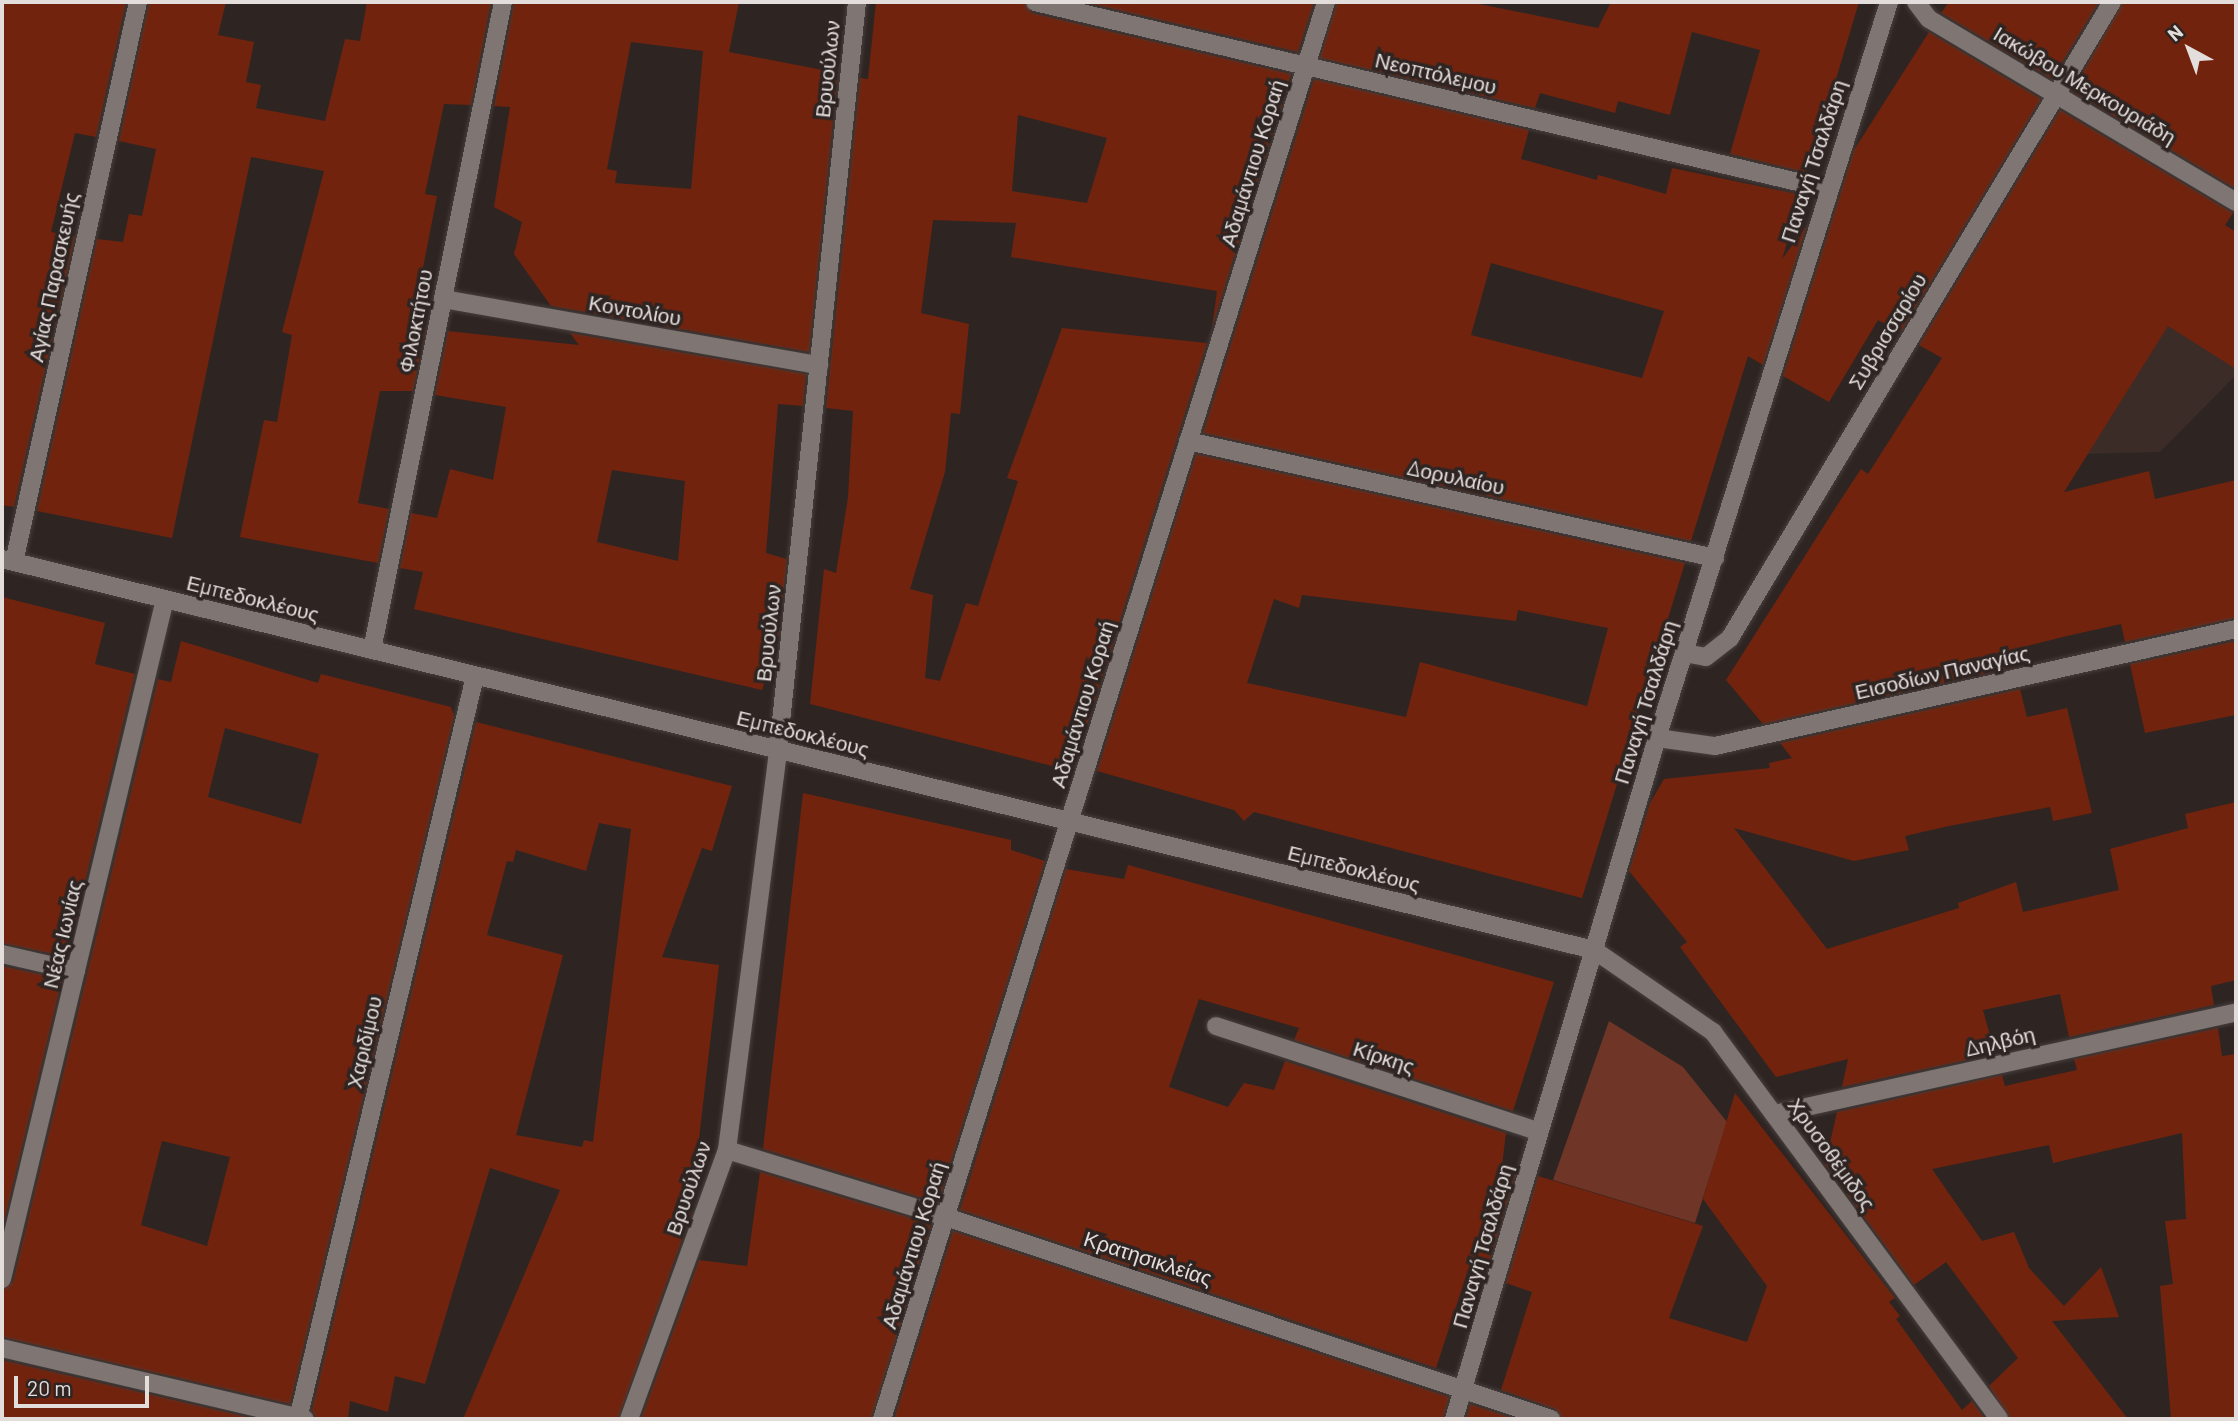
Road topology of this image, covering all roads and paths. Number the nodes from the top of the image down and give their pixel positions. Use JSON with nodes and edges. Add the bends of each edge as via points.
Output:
{"nodes":[{"id":1,"x":138,"y":2,"type":"edge"},
{"id":2,"x":503,"y":2,"type":"edge"},
{"id":3,"x":857,"y":2,"type":"edge"},
{"id":4,"x":1035,"y":2,"type":"edge"},
{"id":5,"x":1326,"y":2,"type":"edge"},
{"id":6,"x":1889,"y":2,"type":"edge"},
{"id":7,"x":1916,"y":2,"type":"edge"},
{"id":8,"x":2112,"y":2,"type":"edge"},
{"id":9,"x":1306,"y":66,"type":"junction"},
{"id":10,"x":2055,"y":94,"type":"junction"},
{"id":11,"x":1827,"y":189,"type":"junction"},
{"id":12,"x":2236,"y":202,"type":"edge"},
{"id":13,"x":443,"y":299,"type":"junction"},
{"id":14,"x":819,"y":365,"type":"junction"},
{"id":15,"x":1188,"y":441,"type":"junction"},
{"id":16,"x":1715,"y":558,"type":"junction"},
{"id":17,"x":8,"y":561,"type":"edge"},
{"id":18,"x":165,"y":599,"type":"junction"},
{"id":19,"x":2236,"y":629,"type":"edge"},
{"id":20,"x":372,"y":650,"type":"junction"},
{"id":21,"x":1684,"y":653,"type":"junction"},
{"id":22,"x":475,"y":676,"type":"junction"},
{"id":23,"x":1657,"y":738,"type":"junction"},
{"id":24,"x":778,"y":750,"type":"junction"},
{"id":25,"x":1069,"y":822,"type":"junction"},
{"id":26,"x":1594,"y":950,"type":"junction"},
{"id":27,"x":2,"y":954,"type":"edge"},
{"id":28,"x":76,"y":971,"type":"junction"},
{"id":29,"x":2236,"y":1012,"type":"edge"},
{"id":30,"x":1216,"y":1026,"type":"dead end"},
{"id":31,"x":1774,"y":1114,"type":"junction"},
{"id":32,"x":1538,"y":1131,"type":"junction"},
{"id":33,"x":727,"y":1150,"type":"junction"},
{"id":34,"x":946,"y":1217,"type":"junction"},
{"id":35,"x":2,"y":1279,"type":"edge"},
{"id":36,"x":2,"y":1348,"type":"edge"},
{"id":37,"x":1464,"y":1390,"type":"junction"},
{"id":38,"x":300,"y":1419,"type":"edge"},
{"id":39,"x":629,"y":1419,"type":"edge"},
{"id":40,"x":882,"y":1419,"type":"edge"},
{"id":41,"x":1454,"y":1419,"type":"edge"},
{"id":42,"x":1551,"y":1419,"type":"edge"},
{"id":43,"x":1999,"y":1419,"type":"edge"}],
"edges":[{"from":1,"to":17,"type":"street","name":"Αγίας Παρασκευής"},
{"from":2,"to":13,"type":"street","name":"Φιλοκτήτου"},
{"from":3,"to":14,"type":"street","name":"Βρυούλων"},
{"from":4,"to":9,"type":"street","name":"Νεοπτόλεμου"},
{"from":5,"to":9,"type":"street","name":"Αδαμάντιου Κοραή"},
{"from":6,"to":11,"type":"street","name":"Παναγή Τσαλδάρη"},
{"from":7,"to":10,"type":"street","name":"Ιακώβου Μερκουριάδη","via":[[1929,19]]},
{"from":8,"to":10,"type":"street","name":"Συβρισσαρίου"},
{"from":9,"to":11,"type":"street","name":"Νεοπτόλεμου"},
{"from":9,"to":15,"type":"street","name":"Αδαμάντιου Κοραή"},
{"from":10,"to":12,"type":"street","name":"Ιακώβου Μερκουριάδη"},
{"from":10,"to":21,"type":"street","name":"Συβρισσαρίου","via":[[1730,638],[1706,657]]},
{"from":11,"to":16,"type":"street","name":"Παναγή Τσαλδάρη"},
{"from":13,"to":14,"type":"street","name":"Κοντολίου"},
{"from":13,"to":20,"type":"street","name":"Φιλοκτήτου"},
{"from":14,"to":24,"type":"street","name":"Βρυούλων"},
{"from":15,"to":16,"type":"street","name":"Δορυλαίου"},
{"from":15,"to":25,"type":"street","name":"Αδαμάντιου Κοραή"},
{"from":16,"to":21,"type":"street","name":"Παναγή Τσαλδάρη"},
{"from":17,"to":18,"type":"street","name":"Εμπεδοκλέους"},
{"from":18,"to":20,"type":"street","name":"Εμπεδοκλέους"},
{"from":18,"to":28,"type":"street","name":"Νέας Ιωνίας"},
{"from":19,"to":23,"type":"street","name":"Εισοδίων Παναγίας","via":[[1714,746]]},
{"from":20,"to":22,"type":"street","name":"Εμπεδοκλέους"},
{"from":21,"to":23,"type":"street","name":"Παναγή Τσαλδάρη"},
{"from":22,"to":24,"type":"street","name":"Εμπεδοκλέους"},
{"from":22,"to":38,"type":"street","name":"Χαριδίμου"},
{"from":23,"to":26,"type":"street","name":"Παναγή Τσαλδάρη"},
{"from":24,"to":25,"type":"street","name":"Εμπεδοκλέους"},
{"from":24,"to":33,"type":"street","name":"Βρυούλων"},
{"from":25,"to":26,"type":"street","name":"Εμπεδοκλέους"},
{"from":25,"to":34,"type":"street","name":"Αδαμάντιου Κοραή"},
{"from":26,"to":31,"type":"street","name":"Χρυσοθέμιδος","via":[[1713,1032]]},
{"from":26,"to":32,"type":"street","name":"Παναγή Τσαλδάρη"},
{"from":27,"to":28,"type":"street"},
{"from":28,"to":35,"type":"street","name":"Νέας Ιωνίας"},
{"from":29,"to":31,"type":"street","name":"Δηλβόη"},
{"from":30,"to":32,"type":"street","name":"Κίρκης"},
{"from":31,"to":43,"type":"street","name":"Χρυσοθέμιδος"},
{"from":32,"to":37,"type":"street","name":"Παναγή Τσαλδάρη"},
{"from":33,"to":34,"type":"street","name":"Κρατησικλείας"},
{"from":33,"to":39,"type":"street","name":"Βρυούλων"},
{"from":34,"to":37,"type":"street","name":"Κρατησικλείας"},
{"from":34,"to":40,"type":"street","name":"Αδαμάντιου Κοραή"},
{"from":36,"to":38,"type":"street"},
{"from":37,"to":41,"type":"street","name":"Παναγή Τσαλδάρη"},
{"from":37,"to":42,"type":"street","name":"Κρατησικλείας"}]}
